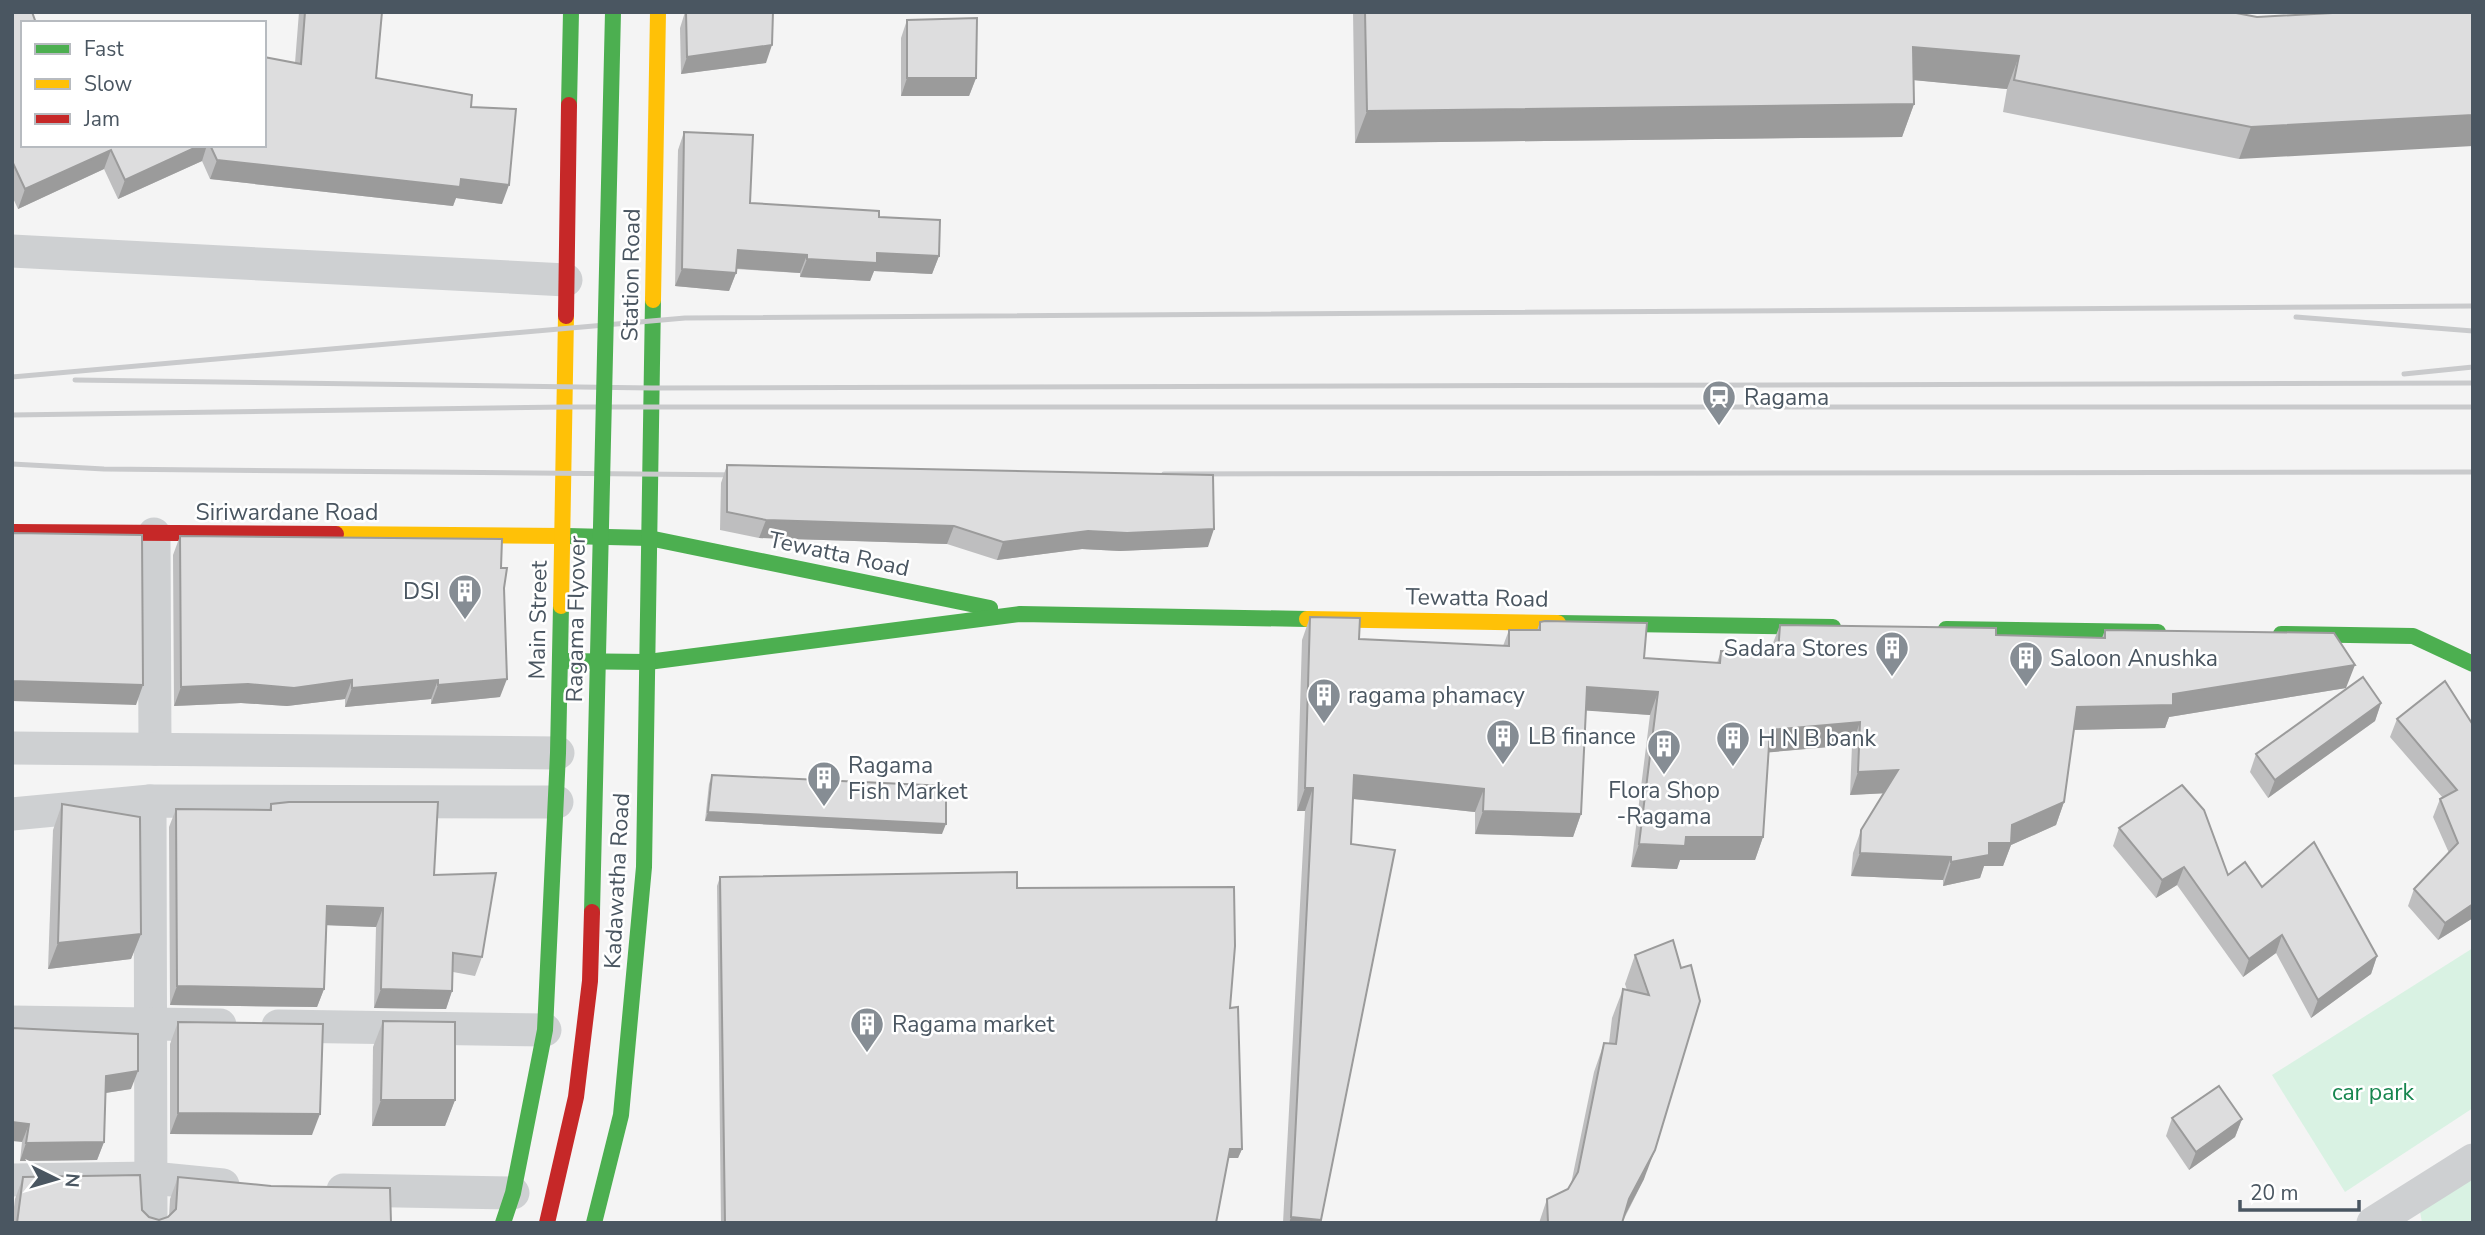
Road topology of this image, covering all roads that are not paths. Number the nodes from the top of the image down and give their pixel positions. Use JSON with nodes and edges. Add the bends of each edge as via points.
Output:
{"nodes":[{"id":1,"x":571,"y":12,"type":"edge"},
{"id":2,"x":613,"y":12,"type":"edge"},
{"id":3,"x":658,"y":12,"type":"edge"},
{"id":4,"x":12,"y":251,"type":"edge"},
{"id":5,"x":566,"y":279,"type":"junction"},
{"id":6,"x":12,"y":532,"type":"edge"},
{"id":7,"x":154,"y":534,"type":"junction"},
{"id":8,"x":561,"y":536,"type":"junction"},
{"id":9,"x":649,"y":538,"type":"junction"},
{"id":10,"x":1020,"y":614,"type":"junction"},
{"id":11,"x":1856,"y":627,"type":"edge"},
{"id":12,"x":1926,"y":628,"type":"edge"},
{"id":13,"x":2176,"y":632,"type":"edge"},
{"id":14,"x":2260,"y":634,"type":"edge"},
{"id":15,"x":561,"y":661,"type":"junction"},
{"id":16,"x":648,"y":662,"type":"junction"},
{"id":17,"x":2473,"y":664,"type":"edge"},
{"id":18,"x":12,"y":748,"type":"edge"},
{"id":19,"x":155,"y":749,"type":"junction"},
{"id":20,"x":558,"y":752,"type":"junction"},
{"id":21,"x":150,"y":801,"type":"junction"},
{"id":22,"x":557,"y":802,"type":"junction"},
{"id":23,"x":12,"y":814,"type":"edge"},
{"id":24,"x":12,"y":1022,"type":"edge"},
{"id":25,"x":152,"y":1024,"type":"junction"},
{"id":26,"x":545,"y":1030,"type":"junction"},
{"id":27,"x":2473,"y":1160,"type":"edge"},
{"id":28,"x":152,"y":1178,"type":"junction"},
{"id":29,"x":12,"y":1180,"type":"edge"},
{"id":30,"x":249,"y":1187,"type":"edge"},
{"id":31,"x":318,"y":1189,"type":"edge"},
{"id":32,"x":508,"y":1208,"type":"edge"},
{"id":33,"x":151,"y":1223,"type":"edge"},
{"id":34,"x":547,"y":1223,"type":"edge"},
{"id":35,"x":594,"y":1223,"type":"edge"},
{"id":36,"x":2373,"y":1223,"type":"edge"}],
"edges":[{"from":1,"to":5,"type":"main road","name":"Main Street"},
{"from":2,"to":34,"type":"main road","name":"Ragama Flyover","bridge":true,"via":[[590,981],[576,1097]]},
{"from":3,"to":9,"type":"main road","name":"Station Road"},
{"from":4,"to":5,"type":"street"},
{"from":5,"to":8,"type":"main road","name":"Main Street"},
{"from":6,"to":7,"type":"main road","name":"Siriwardane Road"},
{"from":7,"to":8,"type":"main road","name":"Siriwardane Road"},
{"from":7,"to":19,"type":"street"},
{"from":8,"to":9,"type":"main road","name":"Siriwardane Road"},
{"from":8,"to":15,"type":"main road","name":"Main Street"},
{"from":9,"to":10,"type":"main road","name":"Tewatta Road"},
{"from":9,"to":16,"type":"main road","name":"Kadawatha Road"},
{"from":10,"to":11,"type":"main road","name":"Tewatta Road"},
{"from":10,"to":16,"type":"main road","name":"Tewatta Road"},
{"from":12,"to":13,"type":"main road"},
{"from":14,"to":17,"type":"main road","via":[[2413,636]]},
{"from":15,"to":16,"type":"main road","name":"Tewatta Road"},
{"from":15,"to":20,"type":"main road","name":"Main Street"},
{"from":16,"to":35,"type":"main road","name":"Kadawatha Road","via":[[644,867],[623,1101]]},
{"from":18,"to":19,"type":"street"},
{"from":19,"to":20,"type":"street"},
{"from":20,"to":22,"type":"main road","name":"Main Street"},
{"from":21,"to":22,"type":"street"},
{"from":21,"to":23,"type":"street"},
{"from":21,"to":25,"type":"street"},
{"from":22,"to":26,"type":"main road","name":"Main Street"},
{"from":24,"to":25,"type":"street"},
{"from":25,"to":26,"type":"street"},
{"from":25,"to":28,"type":"street"},
{"from":26,"to":32,"type":"main road","name":"Main Street"},
{"from":27,"to":36,"type":"street"},
{"from":28,"to":29,"type":"street"},
{"from":28,"to":30,"type":"street"},
{"from":28,"to":33,"type":"street"},
{"from":31,"to":32,"type":"street"}]}
